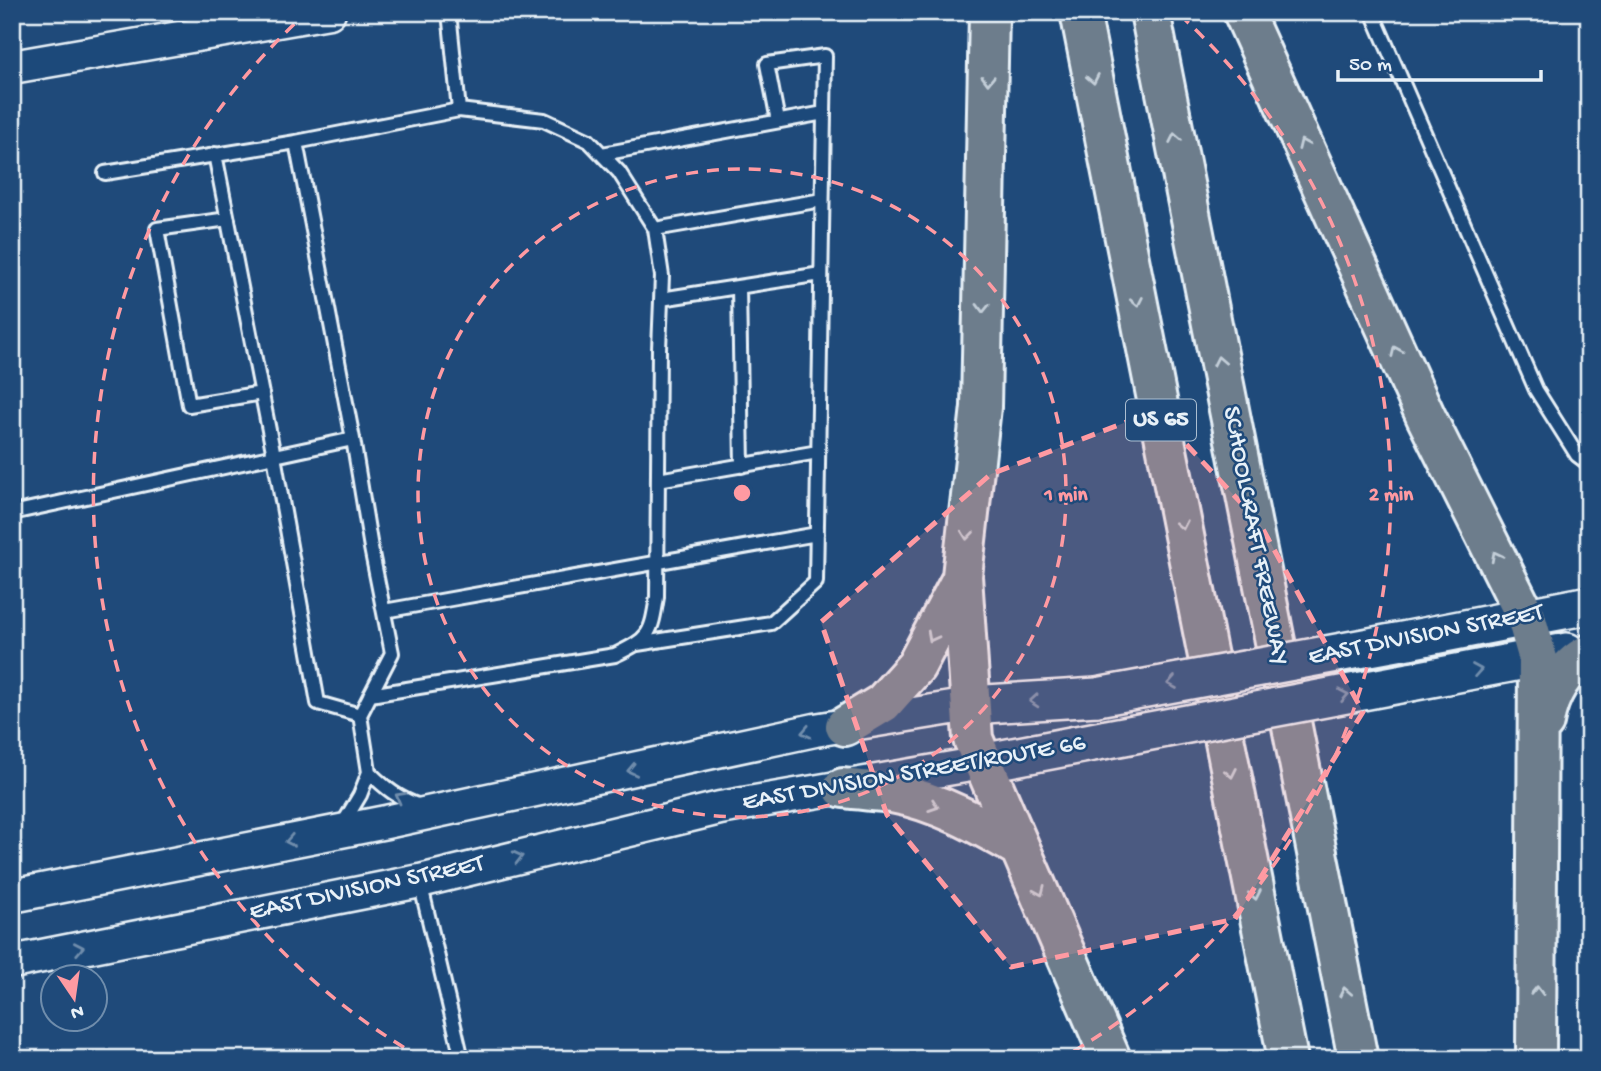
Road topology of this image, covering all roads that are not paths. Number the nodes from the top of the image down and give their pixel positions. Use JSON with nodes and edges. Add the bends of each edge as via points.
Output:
{"nodes":[{"id":1,"x":329,"y":12,"type":"edge"},
{"id":2,"x":449,"y":12,"type":"edge"},
{"id":3,"x":989,"y":12,"type":"edge"},
{"id":4,"x":1080,"y":12,"type":"edge"},
{"id":5,"x":1150,"y":12,"type":"edge"},
{"id":6,"x":1243,"y":12,"type":"edge"},
{"id":7,"x":1372,"y":12,"type":"edge"},
{"id":8,"x":12,"y":67,"type":"edge"},
{"id":9,"x":460,"y":110,"type":"junction"},
{"id":10,"x":824,"y":113,"type":"junction"},
{"id":11,"x":778,"y":121,"type":"junction"},
{"id":12,"x":296,"y":142,"type":"junction"},
{"id":13,"x":215,"y":154,"type":"junction"},
{"id":14,"x":602,"y":154,"type":"junction"},
{"id":15,"x":105,"y":173,"type":"dead end"},
{"id":16,"x":822,"y":200,"type":"junction"},
{"id":17,"x":228,"y":219,"type":"junction"},
{"id":18,"x":654,"y":229,"type":"junction"},
{"id":19,"x":821,"y":274,"type":"junction"},
{"id":20,"x":739,"y":286,"type":"junction"},
{"id":21,"x":661,"y":299,"type":"junction"},
{"id":22,"x":262,"y":393,"type":"junction"},
{"id":23,"x":354,"y":439,"type":"junction"},
{"id":24,"x":818,"y":452,"type":"junction"},
{"id":25,"x":274,"y":456,"type":"junction"},
{"id":26,"x":1589,"y":464,"type":"edge"},
{"id":27,"x":742,"y":466,"type":"junction"},
{"id":28,"x":658,"y":480,"type":"junction"},
{"id":29,"x":12,"y":513,"type":"edge"},
{"id":30,"x":817,"y":534,"type":"junction"},
{"id":31,"x":657,"y":563,"type":"junction"},
{"id":32,"x":962,"y":576,"type":"junction"},
{"id":33,"x":1589,"y":605,"type":"edge"},
{"id":34,"x":384,"y":611,"type":"junction"},
{"id":35,"x":1526,"y":617,"type":"junction"},
{"id":36,"x":637,"y":644,"type":"junction"},
{"id":37,"x":1589,"y":648,"type":"edge"},
{"id":38,"x":1589,"y":654,"type":"edge"},
{"id":39,"x":1538,"y":659,"type":"junction"},
{"id":40,"x":370,"y":695,"type":"junction"},
{"id":41,"x":1097,"y":697,"type":"joint"},
{"id":42,"x":970,"y":705,"type":"junction"},
{"id":43,"x":360,"y":715,"type":"junction"},
{"id":44,"x":845,"y":726,"type":"junction"},
{"id":45,"x":1108,"y":739,"type":"joint"},
{"id":46,"x":1539,"y":755,"type":"junction"},
{"id":47,"x":982,"y":763,"type":"junction"},
{"id":48,"x":369,"y":772,"type":"junction"},
{"id":49,"x":843,"y":789,"type":"junction"},
{"id":50,"x":720,"y":808,"type":"joint"},
{"id":51,"x":437,"y":812,"type":"junction"},
{"id":52,"x":338,"y":832,"type":"junction"},
{"id":53,"x":1020,"y":848,"type":"junction"},
{"id":54,"x":419,"y":881,"type":"junction"},
{"id":55,"x":20,"y":891,"type":"edge"},
{"id":56,"x":12,"y":962,"type":"edge"},
{"id":57,"x":462,"y":1059,"type":"edge"},
{"id":58,"x":1111,"y":1059,"type":"edge"},
{"id":59,"x":1288,"y":1059,"type":"edge"},
{"id":60,"x":1359,"y":1059,"type":"edge"},
{"id":61,"x":1536,"y":1059,"type":"edge"}],
"edges":[{"from":1,"to":8,"type":"street"},
{"from":2,"to":9,"type":"lane"},
{"from":3,"to":32,"type":"highway","one_way":true,"via":[[981,407]]},
{"from":4,"to":59,"type":"highway","number":"US 65","one_way":true},
{"from":60,"to":5,"type":"highway","name":"SCHOOLCRAFT FREEWAY","number":"US 65","one_way":true},
{"from":35,"to":6,"type":"highway","one_way":true,"via":[[1426,417]]},
{"from":7,"to":26,"type":"lane","via":[[1536,390],[1577,455]]},
{"from":9,"to":12,"type":"lane"},
{"from":9,"to":14,"type":"lane","via":[[544,120],[589,141]]},
{"from":10,"to":11,"type":"lane"},
{"from":10,"to":11,"type":"lane","via":[[825,56],[767,64]]},
{"from":10,"to":16,"type":"lane"},
{"from":11,"to":14,"type":"lane"},
{"from":12,"to":13,"type":"lane"},
{"from":12,"to":23,"type":"lane"},
{"from":13,"to":15,"type":"lane"},
{"from":13,"to":17,"type":"lane"},
{"from":14,"to":18,"type":"lane","via":[[620,172]]},
{"from":16,"to":18,"type":"lane"},
{"from":16,"to":19,"type":"lane"},
{"from":17,"to":22,"type":"lane"},
{"from":17,"to":22,"type":"lane","via":[[156,229],[189,405]]},
{"from":18,"to":21,"type":"lane"},
{"from":19,"to":20,"type":"lane"},
{"from":19,"to":24,"type":"lane"},
{"from":20,"to":21,"type":"lane"},
{"from":20,"to":27,"type":"lane"},
{"from":21,"to":28,"type":"lane"},
{"from":22,"to":25,"type":"lane"},
{"from":23,"to":25,"type":"lane"},
{"from":23,"to":34,"type":"lane"},
{"from":24,"to":27,"type":"lane"},
{"from":24,"to":30,"type":"lane"},
{"from":25,"to":29,"type":"lane"},
{"from":25,"to":43,"type":"lane","via":[[318,703]]},
{"from":27,"to":28,"type":"lane"},
{"from":28,"to":31,"type":"lane"},
{"from":30,"to":31,"type":"lane"},
{"from":30,"to":36,"type":"lane","via":[[816,582],[771,623]]},
{"from":31,"to":34,"type":"lane"},
{"from":31,"to":36,"type":"lane","via":[[652,628]]},
{"from":32,"to":42,"type":"highway"},
{"from":32,"to":44,"type":"highway","one_way":true,"via":[[916,666],[883,703]]},
{"from":33,"to":35,"type":"main road","name":"EAST DIVISION STREET"},
{"from":34,"to":40,"type":"lane","via":[[392,653]]},
{"from":35,"to":39,"type":"highway"},
{"from":35,"to":41,"type":"main road","name":"EAST DIVISION STREET","one_way":true,"bridge":true},
{"from":36,"to":40,"type":"lane","via":[[615,655]]},
{"from":37,"to":39,"type":"main road","name":"EAST DIVISION STREET"},
{"from":38,"to":46,"type":"highway","via":[[1570,668],[1547,706]]},
{"from":45,"to":39,"type":"main road","name":"EAST DIVISION STREET","one_way":true,"bridge":true},
{"from":39,"to":46,"type":"highway"},
{"from":40,"to":43,"type":"lane"},
{"from":41,"to":42,"type":"main road","name":"EAST DIVISION STREET/ROUTE 66","one_way":true},
{"from":42,"to":44,"type":"street","name":"EAST DIVISION STREET/ROUTE 66"},
{"from":42,"to":47,"type":"highway","via":[[973,739]]},
{"from":43,"to":48,"type":"lane"},
{"from":44,"to":51,"type":"street","name":"EAST DIVISION STREET/ROUTE 66","one_way":true},
{"from":45,"to":47,"type":"main road","name":"EAST DIVISION STREET/ROUTE 66"},
{"from":61,"to":46,"type":"highway","one_way":true},
{"from":47,"to":49,"type":"street","name":"EAST DIVISION STREET/ROUTE 66"},
{"from":47,"to":53,"type":"highway"},
{"from":51,"to":48,"type":"lane","one_way":true,"via":[[404,801]]},
{"from":48,"to":52,"type":"lane"},
{"from":49,"to":50,"type":"street","name":"EAST DIVISION STREET/ROUTE 66"},
{"from":49,"to":53,"type":"highway","one_way":true,"via":[[893,793],[934,805],[975,821]]},
{"from":54,"to":50,"type":"street","name":"EAST DIVISION STREET","one_way":true},
{"from":51,"to":52,"type":"street"},
{"from":52,"to":55,"type":"street","one_way":true},
{"from":53,"to":58,"type":"highway","one_way":true},
{"from":56,"to":54,"type":"street","name":"EAST DIVISION STREET","one_way":true},
{"from":54,"to":57,"type":"lane"}]}
